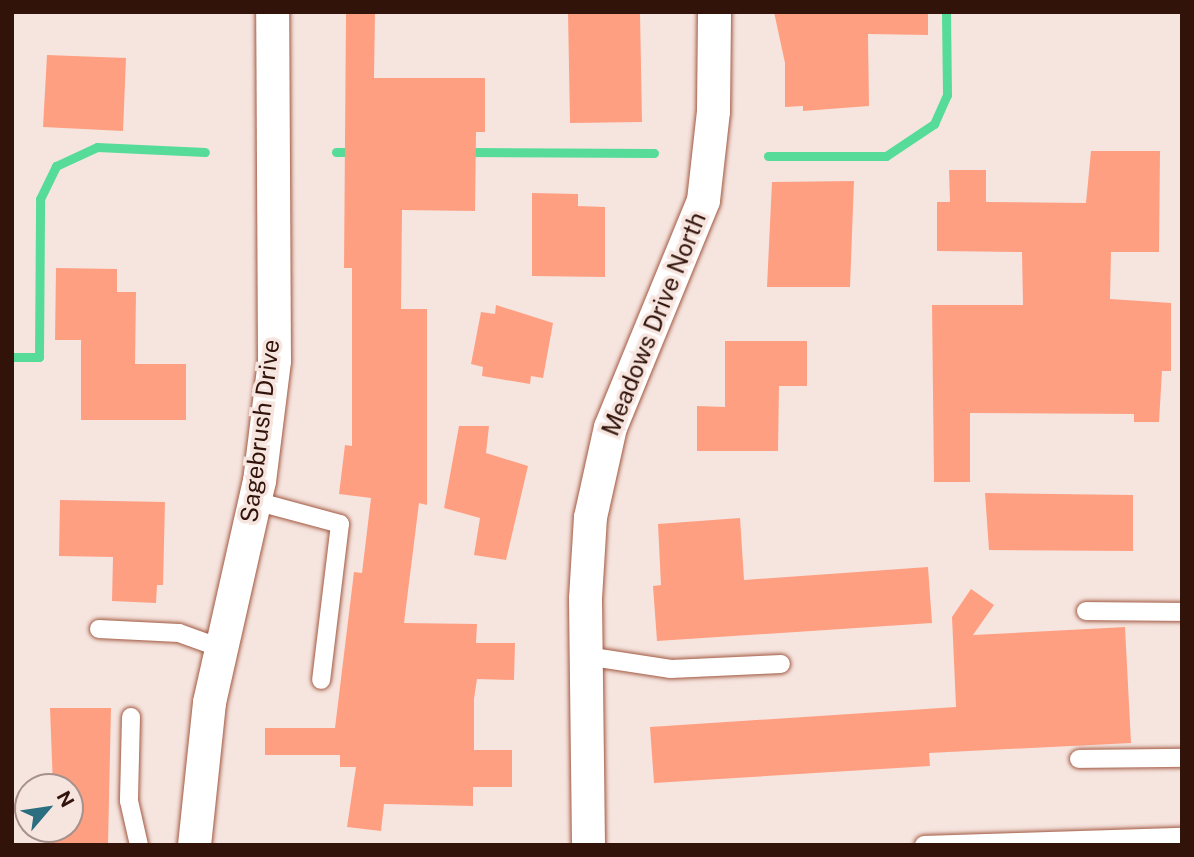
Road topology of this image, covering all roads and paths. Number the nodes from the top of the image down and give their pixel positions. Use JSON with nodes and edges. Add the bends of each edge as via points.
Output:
{"nodes":[{"id":1,"x":272,"y":12,"type":"edge"},
{"id":2,"x":714,"y":12,"type":"edge"},
{"id":3,"x":255,"y":501,"type":"junction"},
{"id":4,"x":1086,"y":611,"type":"dead end"},
{"id":5,"x":1182,"y":612,"type":"edge"},
{"id":6,"x":99,"y":629,"type":"dead end"},
{"id":7,"x":221,"y":648,"type":"junction"},
{"id":8,"x":586,"y":656,"type":"junction"},
{"id":9,"x":781,"y":664,"type":"dead end"},
{"id":10,"x":321,"y":680,"type":"dead end"},
{"id":11,"x":131,"y":717,"type":"dead end"},
{"id":12,"x":1182,"y":758,"type":"edge"},
{"id":13,"x":1079,"y":759,"type":"dead end"},
{"id":14,"x":1182,"y":837,"type":"edge"},
{"id":15,"x":992,"y":844,"type":"edge"},
{"id":16,"x":139,"y":845,"type":"edge"},
{"id":17,"x":194,"y":845,"type":"edge"},
{"id":18,"x":588,"y":845,"type":"edge"},
{"id":19,"x":924,"y":845,"type":"edge"}],
"edges":[{"from":1,"to":3,"type":"street","name":"Sagebrush Drive","via":[[274,360]]},
{"from":2,"to":8,"type":"street","name":"Meadows Drive North","via":[[713,111],[704,200],[610,427],[590,517]]},
{"from":3,"to":7,"type":"street","name":"Sagebrush Drive"},
{"from":3,"to":10,"type":"lane","via":[[340,524]]},
{"from":4,"to":5,"type":"lane"},
{"from":6,"to":7,"type":"lane","via":[[179,632]]},
{"from":7,"to":17,"type":"street","name":"Sagebrush Drive","via":[[202,752]]},
{"from":8,"to":9,"type":"lane","via":[[671,669]]},
{"from":8,"to":18,"type":"street","name":"Meadows Drive North"},
{"from":11,"to":16,"type":"lane","via":[[129,801]]},
{"from":12,"to":13,"type":"lane"},
{"from":14,"to":15,"type":"lane"},
{"from":15,"to":19,"type":"lane"}]}
